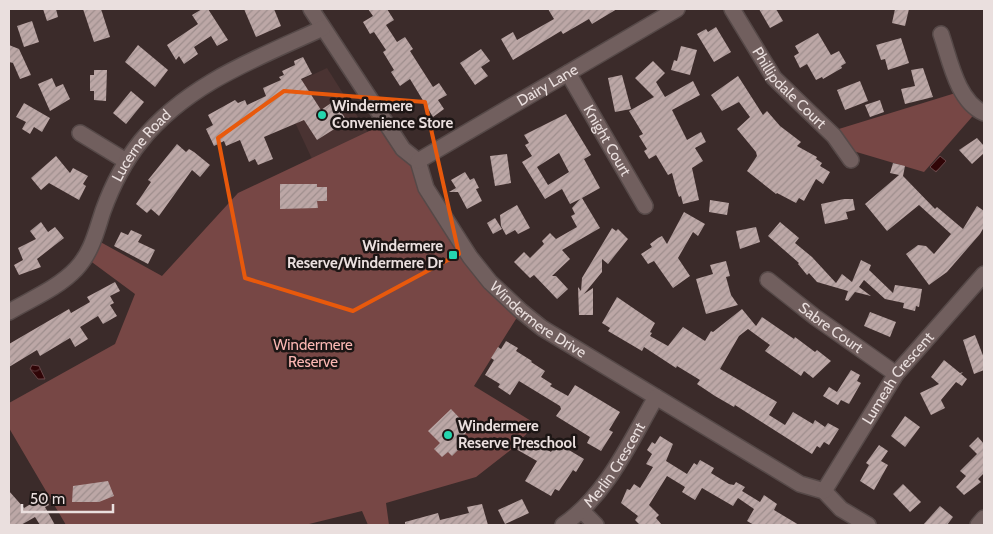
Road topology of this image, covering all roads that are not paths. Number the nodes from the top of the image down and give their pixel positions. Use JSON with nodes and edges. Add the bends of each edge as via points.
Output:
{"nodes":[{"id":1,"x":312,"y":9,"type":"edge"},
{"id":2,"x":732,"y":9,"type":"edge"},
{"id":3,"x":667,"y":11,"type":"edge"},
{"id":4,"x":323,"y":28,"type":"junction"},
{"id":5,"x":941,"y":34,"type":"dead end"},
{"id":6,"x":568,"y":73,"type":"junction"},
{"id":7,"x":984,"y":113,"type":"edge"},
{"id":8,"x":80,"y":132,"type":"dead end"},
{"id":9,"x":851,"y":160,"type":"dead end"},
{"id":10,"x":126,"y":161,"type":"junction"},
{"id":11,"x":418,"y":161,"type":"junction"},
{"id":12,"x":645,"y":206,"type":"dead end"},
{"id":13,"x":984,"y":274,"type":"edge"},
{"id":14,"x":768,"y":280,"type":"dead end"},
{"id":15,"x":9,"y":312,"type":"edge"},
{"id":16,"x":896,"y":374,"type":"junction"},
{"id":17,"x":656,"y":398,"type":"junction"},
{"id":18,"x":824,"y":491,"type":"junction"},
{"id":19,"x":582,"y":511,"type":"junction"},
{"id":20,"x":984,"y":518,"type":"edge"},
{"id":21,"x":563,"y":525,"type":"edge"},
{"id":22,"x":596,"y":525,"type":"edge"},
{"id":23,"x":868,"y":525,"type":"edge"},
{"id":24,"x":978,"y":525,"type":"edge"}],
"edges":[{"from":1,"to":4,"type":"street"},
{"from":2,"to":9,"type":"street","name":"Phillipdale Court","via":[[774,78],[834,136]]},
{"from":3,"to":6,"type":"street","name":"Dairy Lane"},
{"from":4,"to":10,"type":"street","name":"Lucerne Road","via":[[198,89],[164,116]]},
{"from":4,"to":11,"type":"street","via":[[403,149]]},
{"from":5,"to":7,"type":"street","via":[[962,91],[973,106]]},
{"from":6,"to":11,"type":"street","name":"Dairy Lane"},
{"from":6,"to":12,"type":"street","name":"Knight Court"},
{"from":8,"to":10,"type":"street"},
{"from":10,"to":15,"type":"street","name":"Lucerne Road","via":[[103,211],[93,245],[83,260],[61,282]]},
{"from":11,"to":17,"type":"street","name":"Windermere Drive","via":[[423,184],[447,223],[502,295],[542,328]]},
{"from":13,"to":16,"type":"street","name":"Lumeah Crescent"},
{"from":14,"to":16,"type":"street","name":"Sabre Court"},
{"from":16,"to":18,"type":"street","name":"Lumeah Crescent"},
{"from":17,"to":18,"type":"street","name":"Windermere Drive","via":[[800,484]]},
{"from":17,"to":19,"type":"street","name":"Merlin Crescent","via":[[608,478]]},
{"from":18,"to":23,"type":"street","name":"Windermere Drive","via":[[837,506]]},
{"from":19,"to":21,"type":"street","name":"Merlin Crescent"},
{"from":19,"to":22,"type":"street"},
{"from":20,"to":24,"type":"street"}]}
